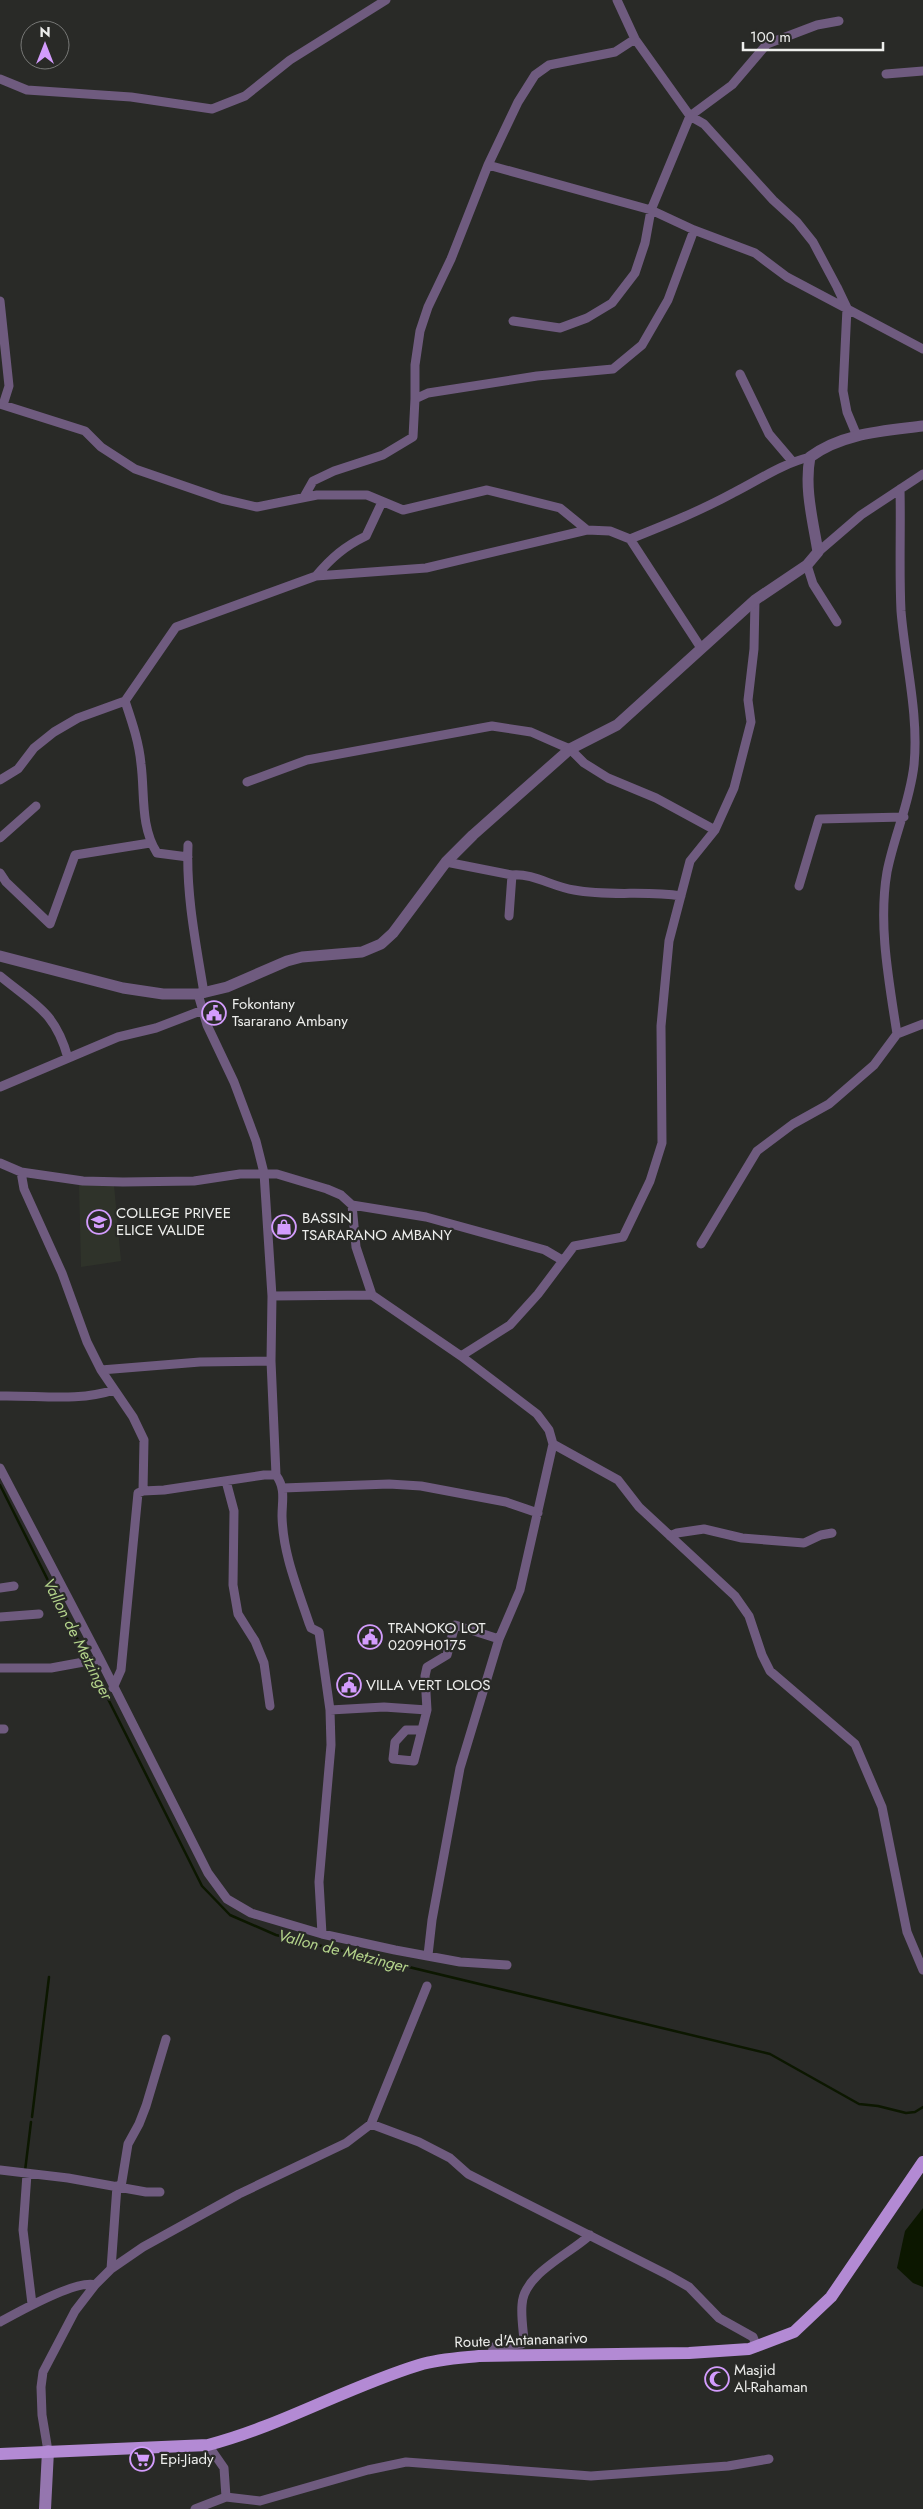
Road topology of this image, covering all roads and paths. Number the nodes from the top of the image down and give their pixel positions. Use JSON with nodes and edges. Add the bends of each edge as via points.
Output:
{"nodes":[{"id":1,"x":386,"y":0,"type":"edge"},
{"id":2,"x":618,"y":0,"type":"edge"},
{"id":3,"x":839,"y":21,"type":"dead end"},
{"id":4,"x":635,"y":39,"type":"junction"},
{"id":5,"x":923,"y":71,"type":"edge"},
{"id":6,"x":886,"y":74,"type":"dead end"},
{"id":7,"x":0,"y":79,"type":"edge"},
{"id":8,"x":690,"y":116,"type":"junction"},
{"id":9,"x":488,"y":165,"type":"junction"},
{"id":10,"x":650,"y":210,"type":"junction"},
{"id":11,"x":694,"y":230,"type":"junction"},
{"id":12,"x":0,"y":301,"type":"edge"},
{"id":13,"x":847,"y":308,"type":"junction"},
{"id":14,"x":513,"y":322,"type":"dead end"},
{"id":15,"x":923,"y":349,"type":"edge"},
{"id":16,"x":740,"y":374,"type":"dead end"},
{"id":17,"x":416,"y":399,"type":"junction"},
{"id":18,"x":1,"y":405,"type":"edge"},
{"id":19,"x":923,"y":426,"type":"edge"},
{"id":20,"x":857,"y":436,"type":"junction"},
{"id":21,"x":810,"y":457,"type":"junction"},
{"id":22,"x":792,"y":461,"type":"junction"},
{"id":23,"x":923,"y":474,"type":"edge"},
{"id":24,"x":900,"y":489,"type":"junction"},
{"id":25,"x":304,"y":498,"type":"junction"},
{"id":26,"x":382,"y":502,"type":"junction"},
{"id":27,"x":587,"y":530,"type":"junction"},
{"id":28,"x":630,"y":538,"type":"junction"},
{"id":29,"x":818,"y":552,"type":"junction"},
{"id":30,"x":807,"y":564,"type":"junction"},
{"id":31,"x":316,"y":576,"type":"junction"},
{"id":32,"x":755,"y":600,"type":"junction"},
{"id":33,"x":837,"y":622,"type":"dead end"},
{"id":34,"x":701,"y":648,"type":"junction"},
{"id":35,"x":125,"y":700,"type":"junction"},
{"id":36,"x":570,"y":749,"type":"junction"},
{"id":37,"x":0,"y":780,"type":"edge"},
{"id":38,"x":247,"y":782,"type":"dead end"},
{"id":39,"x":36,"y":806,"type":"dead end"},
{"id":40,"x":904,"y":818,"type":"junction"},
{"id":41,"x":714,"y":830,"type":"junction"},
{"id":42,"x":0,"y":838,"type":"edge"},
{"id":43,"x":150,"y":843,"type":"junction"},
{"id":44,"x":188,"y":844,"type":"dead end"},
{"id":45,"x":188,"y":857,"type":"junction"},
{"id":46,"x":446,"y":862,"type":"junction"},
{"id":47,"x":0,"y":873,"type":"edge"},
{"id":48,"x":512,"y":875,"type":"junction"},
{"id":49,"x":3,"y":882,"type":"edge"},
{"id":50,"x":799,"y":886,"type":"dead end"},
{"id":51,"x":681,"y":896,"type":"junction"},
{"id":52,"x":509,"y":916,"type":"dead end"},
{"id":53,"x":0,"y":956,"type":"edge"},
{"id":54,"x":0,"y":976,"type":"edge"},
{"id":55,"x":201,"y":994,"type":"junction"},
{"id":56,"x":202,"y":1010,"type":"junction"},
{"id":57,"x":923,"y":1024,"type":"edge"},
{"id":58,"x":897,"y":1034,"type":"junction"},
{"id":59,"x":68,"y":1058,"type":"junction"},
{"id":60,"x":0,"y":1087,"type":"edge"},
{"id":61,"x":0,"y":1163,"type":"edge"},
{"id":62,"x":21,"y":1172,"type":"junction"},
{"id":63,"x":264,"y":1173,"type":"junction"},
{"id":64,"x":352,"y":1205,"type":"junction"},
{"id":65,"x":701,"y":1244,"type":"dead end"},
{"id":66,"x":562,"y":1260,"type":"junction"},
{"id":67,"x":372,"y":1295,"type":"junction"},
{"id":68,"x":272,"y":1296,"type":"junction"},
{"id":69,"x":461,"y":1356,"type":"junction"},
{"id":70,"x":271,"y":1361,"type":"junction"},
{"id":71,"x":101,"y":1370,"type":"junction"},
{"id":72,"x":114,"y":1390,"type":"junction"},
{"id":73,"x":0,"y":1396,"type":"edge"},
{"id":74,"x":553,"y":1444,"type":"junction"},
{"id":75,"x":0,"y":1468,"type":"edge"},
{"id":76,"x":276,"y":1476,"type":"junction"},
{"id":77,"x":226,"y":1481,"type":"junction"},
{"id":78,"x":283,"y":1488,"type":"junction"},
{"id":79,"x":143,"y":1491,"type":"junction"},
{"id":80,"x":538,"y":1513,"type":"junction"},
{"id":81,"x":832,"y":1533,"type":"dead end"},
{"id":82,"x":670,"y":1536,"type":"junction"},
{"id":83,"x":14,"y":1586,"type":"dead end"},
{"id":84,"x":0,"y":1588,"type":"edge"},
{"id":85,"x":39,"y":1614,"type":"dead end"},
{"id":86,"x":0,"y":1617,"type":"edge"},
{"id":87,"x":499,"y":1639,"type":"junction"},
{"id":88,"x":100,"y":1659,"type":"junction"},
{"id":89,"x":0,"y":1668,"type":"edge"},
{"id":90,"x":113,"y":1688,"type":"junction"},
{"id":91,"x":270,"y":1706,"type":"dead end"},
{"id":92,"x":330,"y":1710,"type":"junction"},
{"id":93,"x":427,"y":1710,"type":"junction"},
{"id":94,"x":421,"y":1730,"type":"dead end"},
{"id":95,"x":322,"y":1934,"type":"junction"},
{"id":96,"x":428,"y":1955,"type":"junction"},
{"id":97,"x":507,"y":1965,"type":"dead end"},
{"id":98,"x":923,"y":1970,"type":"edge"},
{"id":99,"x":427,"y":1986,"type":"dead end"},
{"id":100,"x":166,"y":2039,"type":"dead end"},
{"id":101,"x":371,"y":2124,"type":"junction"},
{"id":102,"x":923,"y":2162,"type":"edge"},
{"id":103,"x":0,"y":2170,"type":"edge"},
{"id":104,"x":27,"y":2174,"type":"junction"},
{"id":105,"x":119,"y":2187,"type":"junction"},
{"id":106,"x":160,"y":2192,"type":"dead end"},
{"id":107,"x":590,"y":2235,"type":"junction"},
{"id":108,"x":111,"y":2269,"type":"junction"},
{"id":109,"x":95,"y":2284,"type":"junction"},
{"id":110,"x":32,"y":2304,"type":"junction"},
{"id":111,"x":0,"y":2322,"type":"edge"},
{"id":112,"x":758,"y":2347,"type":"junction"},
{"id":113,"x":492,"y":2356,"type":"junction"},
{"id":114,"x":208,"y":2445,"type":"junction"},
{"id":115,"x":48,"y":2451,"type":"junction"},
{"id":116,"x":0,"y":2454,"type":"edge"},
{"id":117,"x":769,"y":2458,"type":"dead end"},
{"id":118,"x":226,"y":2497,"type":"junction"},
{"id":119,"x":45,"y":2509,"type":"edge"},
{"id":120,"x":196,"y":2509,"type":"edge"}],
"edges":[{"from":1,"to":7,"type":"street","via":[[290,60],[245,96],[212,109],[131,98],[27,90]]},
{"from":2,"to":4,"type":"street"},
{"from":3,"to":8,"type":"street","via":[[817,25],[767,44],[732,85]]},
{"from":4,"to":8,"type":"street"},
{"from":4,"to":9,"type":"street","via":[[616,52],[549,65],[535,75],[510,116]]},
{"from":5,"to":6,"type":"street"},
{"from":8,"to":10,"type":"street"},
{"from":8,"to":13,"type":"street","via":[[704,124],[797,222],[813,242]]},
{"from":9,"to":10,"type":"street"},
{"from":9,"to":17,"type":"street","via":[[420,331],[415,365]]},
{"from":10,"to":11,"type":"street"},
{"from":10,"to":14,"type":"street","via":[[645,244],[635,273],[612,302],[586,318],[560,328]]},
{"from":11,"to":13,"type":"street","via":[[755,253],[787,277]]},
{"from":11,"to":17,"type":"street","via":[[668,300],[642,346],[613,369],[537,376],[428,394]]},
{"from":12,"to":18,"type":"street","via":[[8,386]]},
{"from":13,"to":15,"type":"street"},
{"from":13,"to":20,"type":"street","via":[[844,391],[847,412]]},
{"from":16,"to":22,"type":"street","via":[[769,434]]},
{"from":17,"to":25,"type":"street","via":[[413,437],[383,455],[313,481]]},
{"from":18,"to":25,"type":"street","via":[[85,431],[101,447],[135,469],[222,499],[257,507]]},
{"from":19,"to":20,"type":"street"},
{"from":20,"to":21,"type":"street","via":[[825,446]]},
{"from":21,"to":22,"type":"street"},
{"from":21,"to":29,"type":"street","via":[[808,488]]},
{"from":22,"to":28,"type":"street","via":[[682,518]]},
{"from":23,"to":24,"type":"street"},
{"from":24,"to":29,"type":"street","via":[[861,515]]},
{"from":24,"to":40,"type":"street","via":[[902,610],[913,719],[914,765]]},
{"from":25,"to":26,"type":"street","via":[[367,495]]},
{"from":26,"to":27,"type":"street","via":[[403,510],[487,490],[560,508]]},
{"from":26,"to":31,"type":"street","via":[[366,536],[346,545]]},
{"from":27,"to":28,"type":"street","via":[[610,531]]},
{"from":27,"to":31,"type":"street","via":[[426,568]]},
{"from":28,"to":34,"type":"street"},
{"from":29,"to":30,"type":"street"},
{"from":30,"to":32,"type":"street"},
{"from":30,"to":33,"type":"street","via":[[813,584]]},
{"from":31,"to":35,"type":"street","via":[[176,628]]},
{"from":32,"to":34,"type":"street"},
{"from":32,"to":41,"type":"street","via":[[748,700],[750,722],[734,788]]},
{"from":34,"to":36,"type":"street","via":[[617,725]]},
{"from":35,"to":37,"type":"street","via":[[78,718],[54,732],[34,748],[18,769]]},
{"from":35,"to":43,"type":"street","via":[[138,742]]},
{"from":36,"to":38,"type":"street","via":[[530,732],[492,726],[316,758]]},
{"from":36,"to":41,"type":"street","via":[[584,763],[608,778],[656,798]]},
{"from":36,"to":46,"type":"street"},
{"from":39,"to":42,"type":"street"},
{"from":40,"to":50,"type":"street","via":[[819,818]]},
{"from":40,"to":58,"type":"street","via":[[890,858],[884,949]]},
{"from":41,"to":51,"type":"street","via":[[690,861]]},
{"from":43,"to":45,"type":"street","via":[[157,853]]},
{"from":43,"to":49,"type":"street","via":[[75,855],[50,924]]},
{"from":44,"to":45,"type":"street"},
{"from":45,"to":55,"type":"street"},
{"from":46,"to":48,"type":"street"},
{"from":46,"to":55,"type":"street","via":[[393,933],[381,944],[362,952],[286,961],[227,987]]},
{"from":47,"to":49,"type":"street"},
{"from":48,"to":51,"type":"street","via":[[522,874],[574,890],[660,892]]},
{"from":48,"to":52,"type":"street"},
{"from":51,"to":66,"type":"street","via":[[669,941],[663,992],[662,1143],[650,1181],[622,1237],[574,1246]]},
{"from":53,"to":55,"type":"street","via":[[123,988],[163,994]]},
{"from":54,"to":59,"type":"street","via":[[56,1024]]},
{"from":55,"to":56,"type":"street"},
{"from":56,"to":59,"type":"street","via":[[156,1028],[118,1037]]},
{"from":56,"to":63,"type":"street","via":[[234,1082]]},
{"from":57,"to":58,"type":"street"},
{"from":58,"to":65,"type":"street","via":[[874,1064],[829,1104],[793,1124],[758,1151]]},
{"from":59,"to":60,"type":"street"},
{"from":61,"to":62,"type":"street"},
{"from":62,"to":63,"type":"street","via":[[123,1182],[194,1180]]},
{"from":62,"to":71,"type":"street","via":[[24,1189]]},
{"from":63,"to":64,"type":"street","via":[[327,1189]]},
{"from":63,"to":68,"type":"street"},
{"from":64,"to":66,"type":"street","via":[[426,1217],[545,1250]]},
{"from":64,"to":67,"type":"street","via":[[356,1247]]},
{"from":66,"to":69,"type":"street","via":[[510,1325]]},
{"from":67,"to":68,"type":"street"},
{"from":67,"to":69,"type":"street"},
{"from":68,"to":70,"type":"street"},
{"from":69,"to":74,"type":"street","via":[[537,1414],[549,1430]]},
{"from":70,"to":71,"type":"street","via":[[200,1362]]},
{"from":70,"to":76,"type":"street"},
{"from":71,"to":72,"type":"street"},
{"from":72,"to":73,"type":"street","via":[[69,1397]]},
{"from":72,"to":79,"type":"street","via":[[144,1440]]},
{"from":74,"to":80,"type":"street"},
{"from":74,"to":82,"type":"street","via":[[618,1480],[639,1507]]},
{"from":75,"to":88,"type":"street"},
{"from":76,"to":77,"type":"street"},
{"from":76,"to":78,"type":"street"},
{"from":77,"to":79,"type":"street"},
{"from":77,"to":91,"type":"street","via":[[234,1511],[233,1585],[238,1614],[264,1663]]},
{"from":78,"to":80,"type":"street","via":[[421,1486],[506,1502]]},
{"from":78,"to":92,"type":"street","via":[[286,1558],[311,1628],[319,1632]]},
{"from":79,"to":90,"type":"street","via":[[138,1493],[121,1670]]},
{"from":80,"to":87,"type":"street","via":[[520,1590]]},
{"from":81,"to":82,"type":"street","via":[[804,1543],[742,1538],[704,1529]]},
{"from":82,"to":98,"type":"street","via":[[735,1596],[750,1616],[770,1671],[855,1744],[882,1807],[907,1932]]},
{"from":83,"to":84,"type":"street"},
{"from":85,"to":86,"type":"street"},
{"from":87,"to":93,"type":"street","via":[[455,1625],[447,1655],[427,1668]]},
{"from":87,"to":96,"type":"street","via":[[460,1768]]},
{"from":88,"to":89,"type":"street","via":[[51,1668]]},
{"from":88,"to":90,"type":"street"},
{"from":90,"to":95,"type":"street","via":[[208,1873],[227,1899],[251,1913]]},
{"from":92,"to":93,"type":"street","via":[[384,1707]]},
{"from":92,"to":95,"type":"street","via":[[331,1745],[319,1882]]},
{"from":93,"to":94,"type":"street"},
{"from":95,"to":96,"type":"street"},
{"from":96,"to":97,"type":"street","via":[[460,1962]]},
{"from":99,"to":101,"type":"street"},
{"from":100,"to":105,"type":"street","via":[[142,2115],[128,2144]]},
{"from":101,"to":107,"type":"street","via":[[419,2142],[450,2158],[468,2174]]},
{"from":101,"to":108,"type":"street","via":[[354,2138],[187,2222]]},
{"from":102,"to":112,"type":"main road","name":"Route d'Antananarivo","via":[[831,2297],[794,2332]]},
{"from":103,"to":104,"type":"street"},
{"from":104,"to":105,"type":"street"},
{"from":104,"to":110,"type":"street","via":[[24,2230]]},
{"from":105,"to":106,"type":"street"},
{"from":105,"to":108,"type":"street"},
{"from":107,"to":112,"type":"street","via":[[688,2287],[719,2318],[753,2337]]},
{"from":107,"to":113,"type":"street","via":[[550,2263],[523,2296],[522,2344],[493,2347]]},
{"from":108,"to":109,"type":"street"},
{"from":109,"to":110,"type":"street","via":[[84,2284]]},
{"from":109,"to":115,"type":"street","via":[[75,2311],[44,2372],[42,2415]]},
{"from":110,"to":111,"type":"street"},
{"from":112,"to":113,"type":"main road","name":"Route d'Antananarivo","via":[[689,2353]]},
{"from":113,"to":114,"type":"main road","name":"Route d'Antananarivo","via":[[445,2359],[420,2365],[235,2438]]},
{"from":114,"to":115,"type":"main road","name":"Route d'Antananarivo"},
{"from":114,"to":118,"type":"street","via":[[224,2468]]},
{"from":115,"to":116,"type":"main road","name":"Route d'Antananarivo"},
{"from":115,"to":119,"type":"main road"},
{"from":117,"to":118,"type":"street","via":[[728,2466],[591,2476],[406,2462],[260,2501]]},
{"from":118,"to":120,"type":"street"}]}
